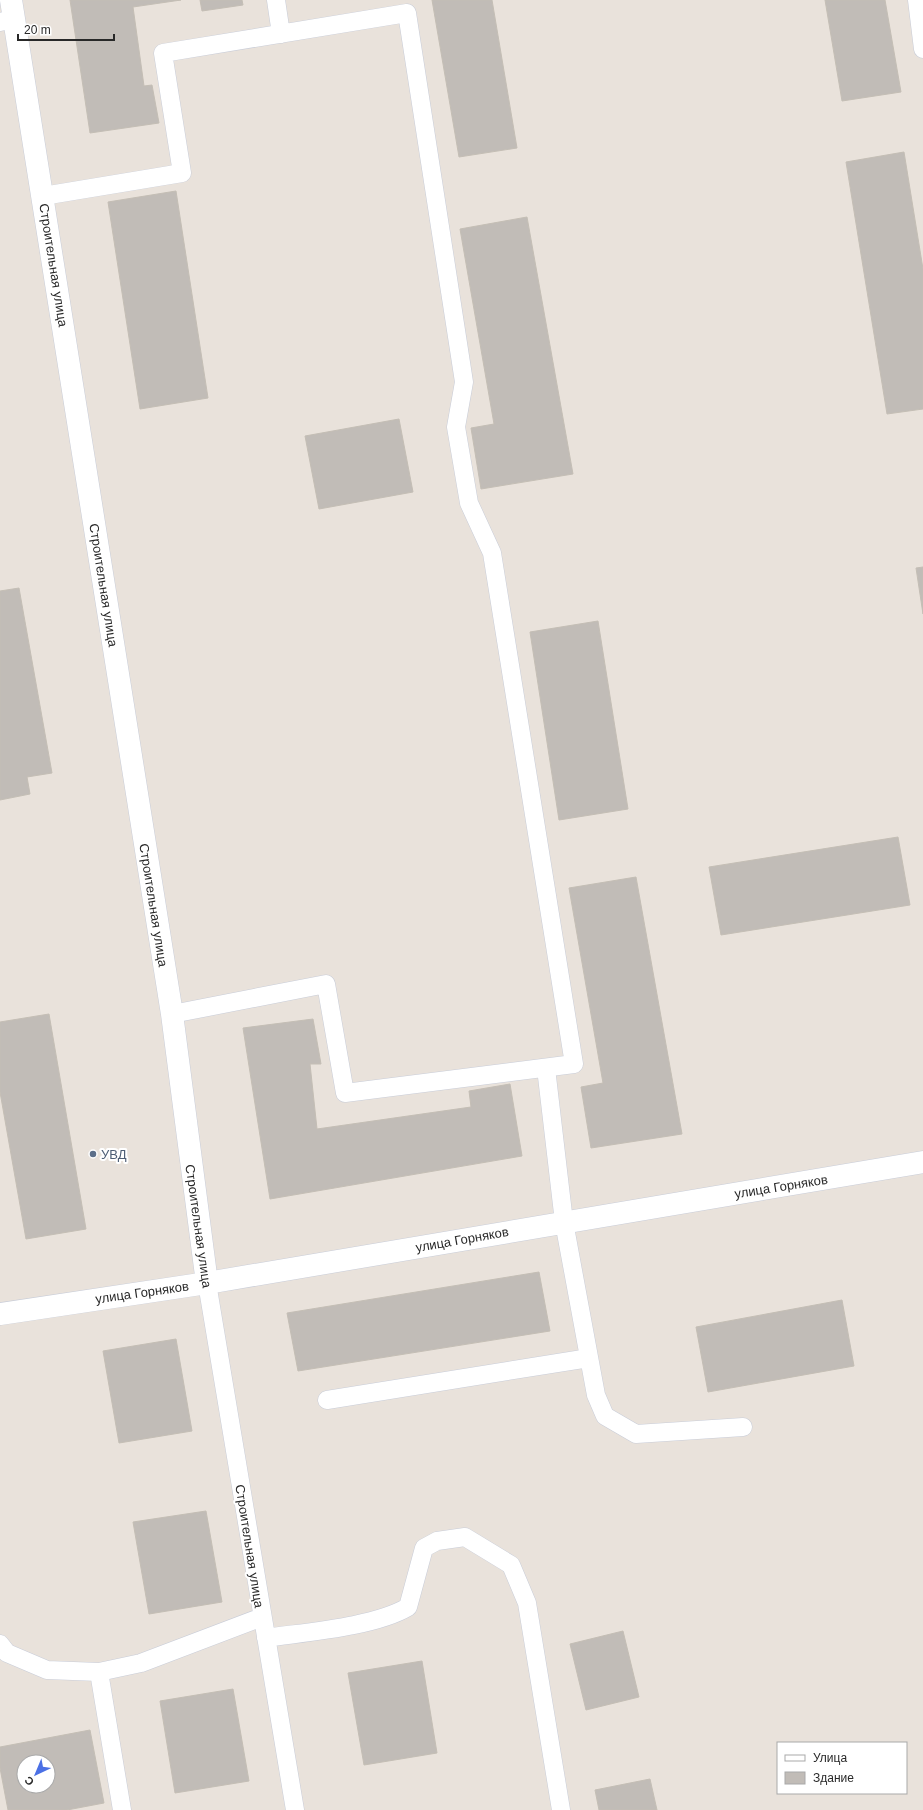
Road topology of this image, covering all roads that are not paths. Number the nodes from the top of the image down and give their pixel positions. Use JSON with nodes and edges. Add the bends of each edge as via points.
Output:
{"nodes":[{"id":1,"x":276,"y":0,"type":"edge"},
{"id":2,"x":916,"y":0,"type":"edge"},
{"id":3,"x":8,"y":14,"type":"edge"},
{"id":4,"x":281,"y":34,"type":"junction"},
{"id":5,"x":923,"y":49,"type":"edge"},
{"id":6,"x":43,"y":196,"type":"junction"},
{"id":7,"x":172,"y":1014,"type":"junction"},
{"id":8,"x":546,"y":1068,"type":"junction"},
{"id":9,"x":923,"y":1162,"type":"edge"},
{"id":10,"x":564,"y":1222,"type":"junction"},
{"id":11,"x":207,"y":1283,"type":"junction"},
{"id":12,"x":0,"y":1314,"type":"edge"},
{"id":13,"x":589,"y":1358,"type":"junction"},
{"id":14,"x":327,"y":1400,"type":"dead end"},
{"id":15,"x":743,"y":1427,"type":"dead end"},
{"id":16,"x":262,"y":1617,"type":"junction"},
{"id":17,"x":266,"y":1638,"type":"junction"},
{"id":18,"x":0,"y":1644,"type":"edge"},
{"id":19,"x":99,"y":1672,"type":"junction"},
{"id":20,"x":122,"y":1810,"type":"edge"},
{"id":21,"x":295,"y":1810,"type":"edge"},
{"id":22,"x":561,"y":1810,"type":"edge"}],
"edges":[{"from":1,"to":4,"type":"lane"},
{"from":2,"to":5,"type":"lane"},
{"from":3,"to":6,"type":"street","name":"Строительная улица"},
{"from":4,"to":6,"type":"lane","via":[[163,53],[182,174]]},
{"from":4,"to":8,"type":"lane","via":[[407,13],[464,382],[456,428],[469,503],[492,552],[574,1064]]},
{"from":6,"to":7,"type":"street","name":"Строительная улица"},
{"from":7,"to":8,"type":"lane","via":[[326,984],[345,1093]]},
{"from":7,"to":11,"type":"street","name":"Строительная улица"},
{"from":8,"to":10,"type":"lane"},
{"from":9,"to":10,"type":"street","name":"улица Горняков"},
{"from":10,"to":11,"type":"street","name":"улица Горняков"},
{"from":10,"to":13,"type":"lane"},
{"from":11,"to":12,"type":"street","name":"улица Горняков"},
{"from":11,"to":16,"type":"lane","name":"Строительная улица"},
{"from":13,"to":14,"type":"lane"},
{"from":13,"to":15,"type":"lane","via":[[596,1395],[604,1416],[636,1434]]},
{"from":16,"to":17,"type":"lane","name":"Строительная улица"},
{"from":16,"to":19,"type":"lane","via":[[142,1663]]},
{"from":17,"to":21,"type":"lane","name":"Строительная улица"},
{"from":17,"to":22,"type":"lane","via":[[354,1624],[397,1613],[408,1607],[424,1548],[437,1541],[465,1537],[511,1565],[527,1603]]},
{"from":18,"to":19,"type":"lane","via":[[7,1653],[47,1670]]},
{"from":19,"to":20,"type":"lane"}]}
